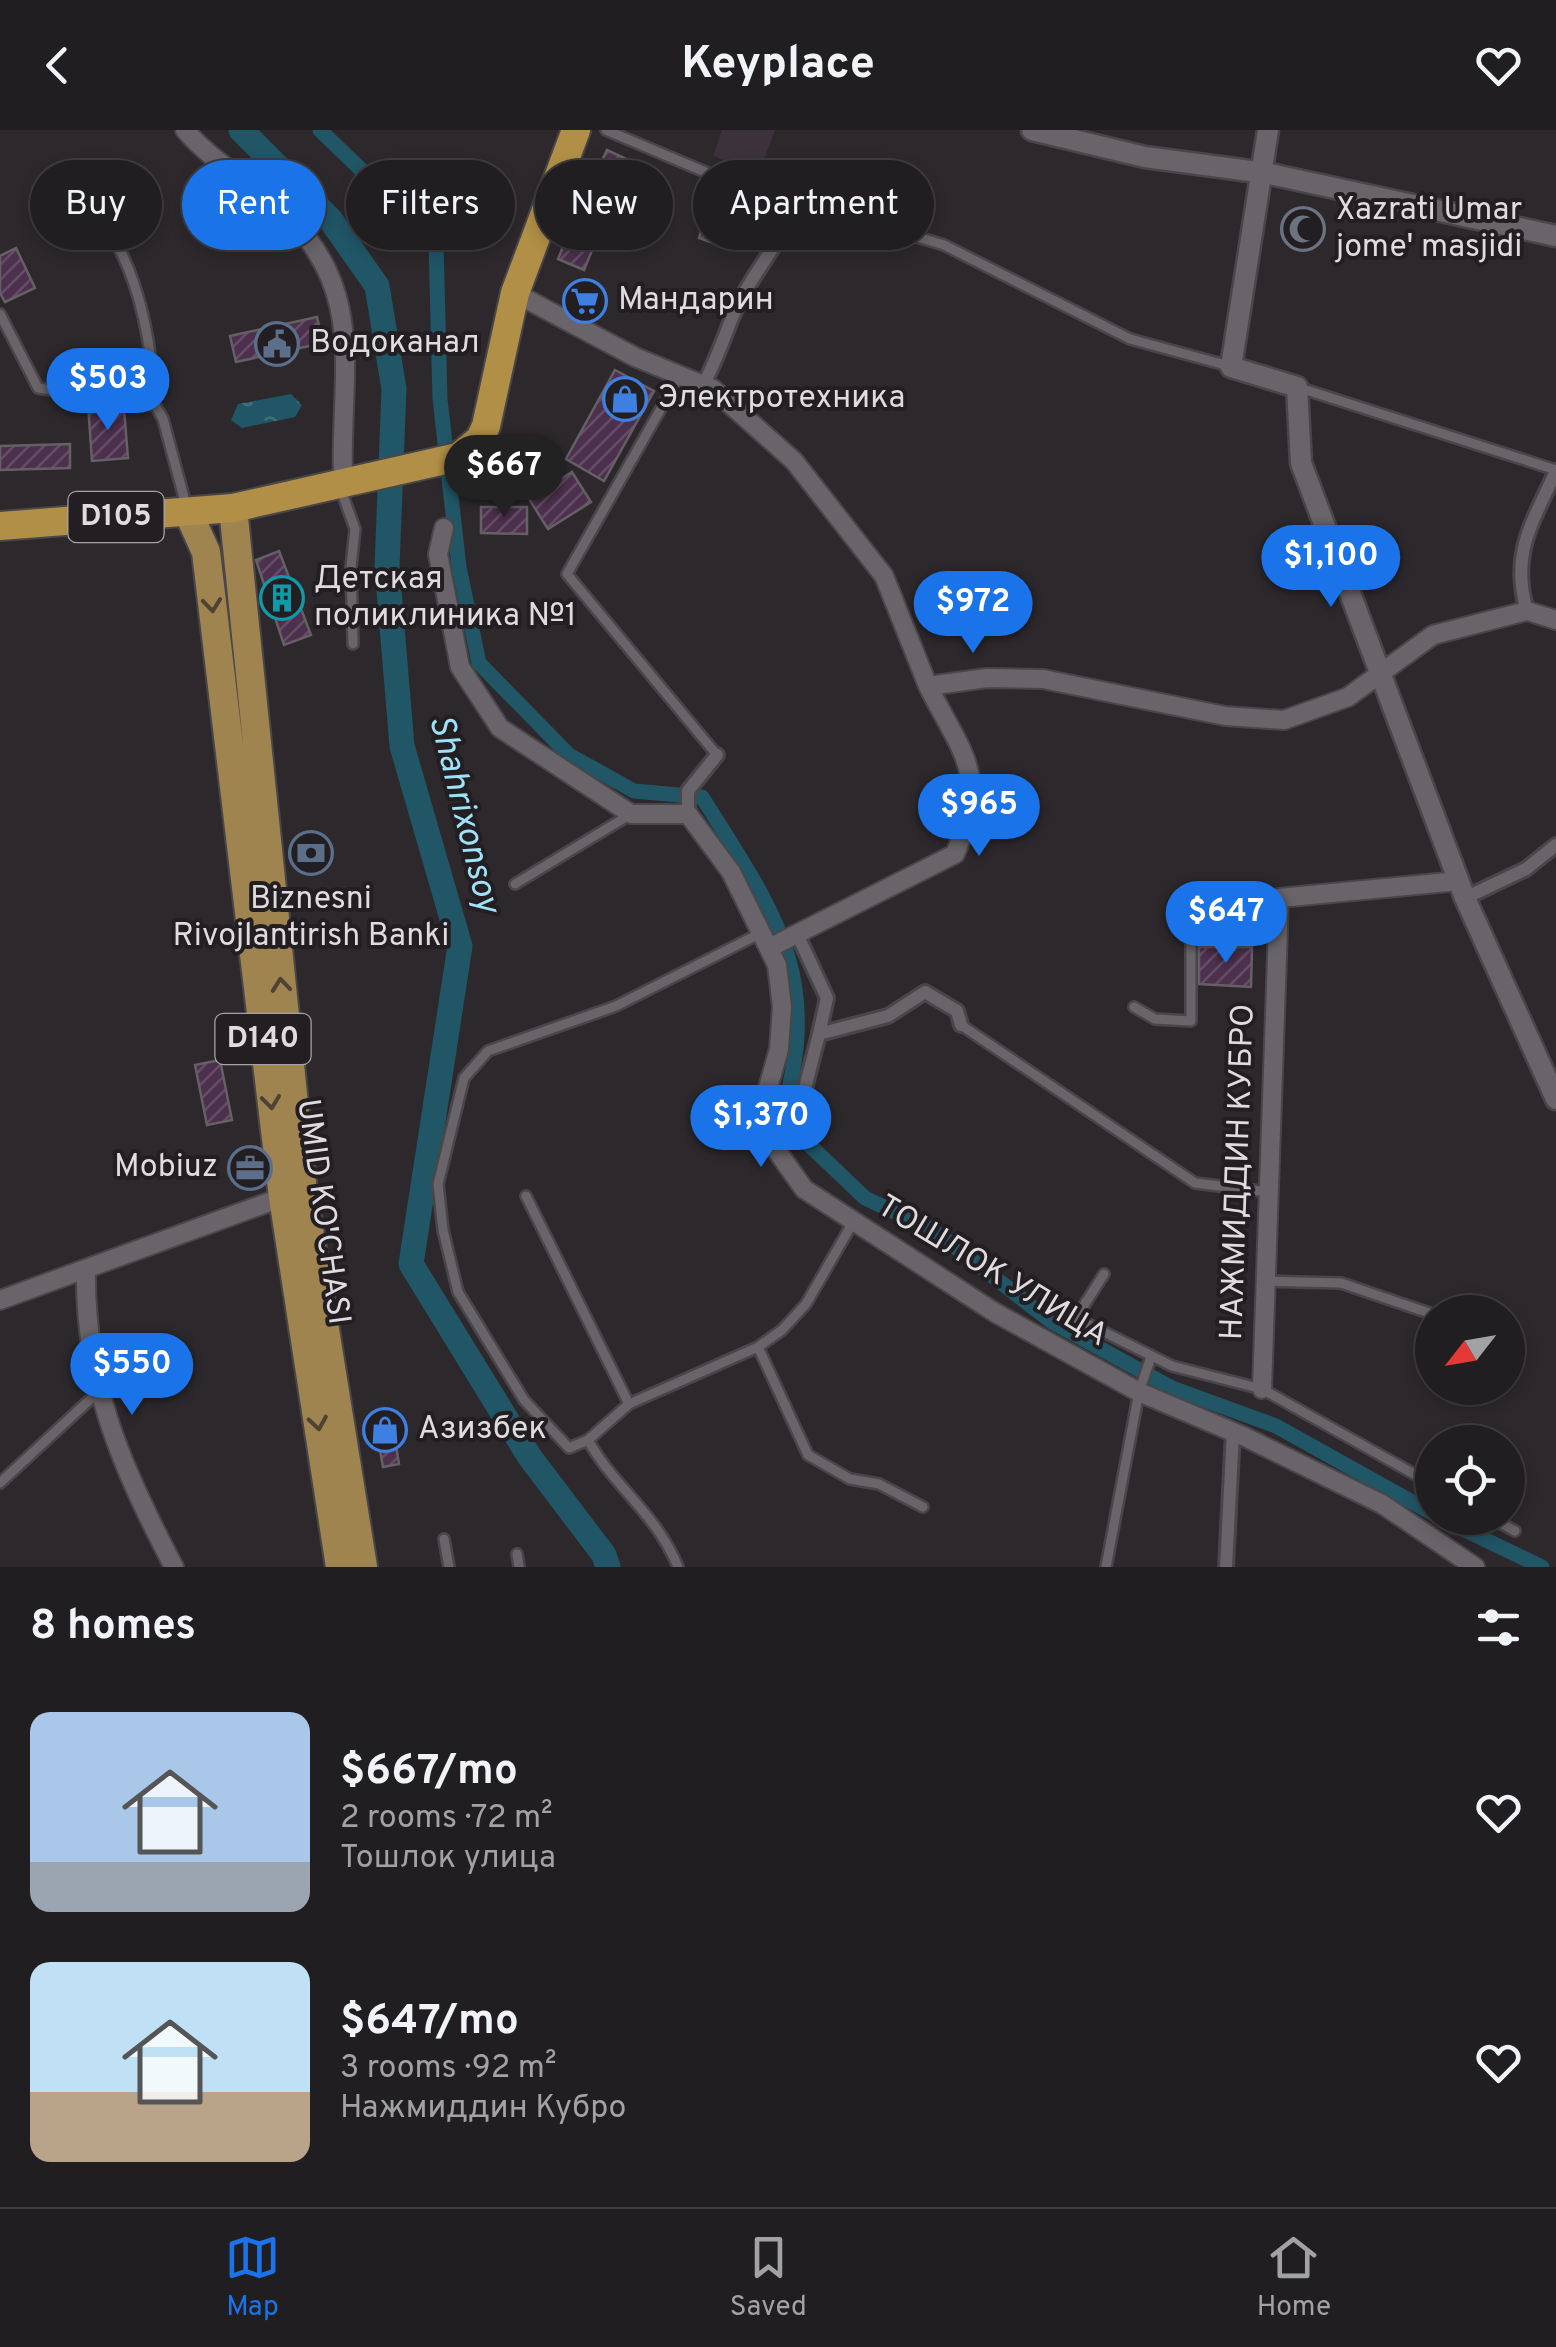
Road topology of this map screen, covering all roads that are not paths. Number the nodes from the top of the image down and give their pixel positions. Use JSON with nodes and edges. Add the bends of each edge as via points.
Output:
{"nodes":[{"id":1,"x":185,"y":130,"type":"edge"},
{"id":2,"x":576,"y":130,"type":"edge"},
{"id":3,"x":606,"y":130,"type":"edge"},
{"id":4,"x":1032,"y":130,"type":"edge"},
{"id":5,"x":1268,"y":130,"type":"edge"},
{"id":6,"x":693,"y":167,"type":"edge"},
{"id":7,"x":1265,"y":173,"type":"junction"},
{"id":8,"x":1556,"y":236,"type":"edge"},
{"id":9,"x":934,"y":243,"type":"edge"},
{"id":10,"x":120,"y":250,"type":"edge"},
{"id":11,"x":773,"y":250,"type":"edge"},
{"id":12,"x":515,"y":293,"type":"junction"},
{"id":13,"x":0,"y":314,"type":"edge"},
{"id":14,"x":1231,"y":367,"type":"junction"},
{"id":15,"x":680,"y":375,"type":"junction"},
{"id":16,"x":703,"y":385,"type":"junction"},
{"id":17,"x":1297,"y":387,"type":"junction"},
{"id":18,"x":155,"y":405,"type":"junction"},
{"id":19,"x":1556,"y":470,"type":"edge"},
{"id":20,"x":341,"y":482,"type":"junction"},
{"id":21,"x":233,"y":508,"type":"junction"},
{"id":22,"x":188,"y":512,"type":"junction"},
{"id":23,"x":0,"y":526,"type":"edge"},
{"id":24,"x":444,"y":528,"type":"dead end"},
{"id":25,"x":1527,"y":611,"type":"junction"},
{"id":26,"x":1556,"y":620,"type":"edge"},
{"id":27,"x":354,"y":644,"type":"dead end"},
{"id":28,"x":1382,"y":672,"type":"junction"},
{"id":29,"x":928,"y":686,"type":"junction"},
{"id":30,"x":717,"y":756,"type":"joint"},
{"id":31,"x":687,"y":802,"type":"junction"},
{"id":32,"x":631,"y":814,"type":"junction"},
{"id":33,"x":1556,"y":845,"type":"edge"},
{"id":34,"x":515,"y":884,"type":"dead end"},
{"id":35,"x":1461,"y":889,"type":"junction"},
{"id":36,"x":1279,"y":898,"type":"junction"},
{"id":37,"x":796,"y":934,"type":"junction"},
{"id":38,"x":767,"y":943,"type":"junction"},
{"id":39,"x":1134,"y":1007,"type":"dead end"},
{"id":40,"x":961,"y":1025,"type":"joint"},
{"id":41,"x":819,"y":1034,"type":"junction"},
{"id":42,"x":776,"y":1096,"type":"junction"},
{"id":43,"x":1556,"y":1099,"type":"edge"},
{"id":44,"x":1268,"y":1192,"type":"junction"},
{"id":45,"x":526,"y":1196,"type":"dead end"},
{"id":46,"x":283,"y":1197,"type":"junction"},
{"id":47,"x":852,"y":1224,"type":"junction"},
{"id":48,"x":86,"y":1269,"type":"junction"},
{"id":49,"x":1104,"y":1274,"type":"dead end"},
{"id":50,"x":1265,"y":1281,"type":"junction"},
{"id":51,"x":0,"y":1300,"type":"edge"},
{"id":52,"x":1415,"y":1308,"type":"edge"},
{"id":53,"x":758,"y":1347,"type":"junction"},
{"id":54,"x":1151,"y":1357,"type":"junction"},
{"id":55,"x":1262,"y":1389,"type":"junction"},
{"id":56,"x":97,"y":1392,"type":"junction"},
{"id":57,"x":1139,"y":1392,"type":"junction"},
{"id":58,"x":629,"y":1404,"type":"junction"},
{"id":59,"x":1234,"y":1432,"type":"junction"},
{"id":60,"x":588,"y":1440,"type":"junction"},
{"id":61,"x":1415,"y":1474,"type":"edge"},
{"id":62,"x":0,"y":1483,"type":"edge"},
{"id":63,"x":923,"y":1507,"type":"dead end"},
{"id":64,"x":444,"y":1539,"type":"dead end"},
{"id":65,"x":517,"y":1554,"type":"dead end"},
{"id":66,"x":1473,"y":1566,"type":"edge"},
{"id":67,"x":174,"y":1567,"type":"edge"},
{"id":68,"x":340,"y":1567,"type":"edge"},
{"id":69,"x":363,"y":1567,"type":"edge"},
{"id":70,"x":449,"y":1567,"type":"edge"},
{"id":71,"x":519,"y":1567,"type":"edge"},
{"id":72,"x":678,"y":1567,"type":"edge"},
{"id":73,"x":1106,"y":1567,"type":"edge"},
{"id":74,"x":1226,"y":1567,"type":"edge"}],
"edges":[{"from":1,"to":20,"type":"street","via":[[288,216],[326,261],[342,306]]},
{"from":2,"to":12,"type":"highway","number":"D105"},
{"from":3,"to":6,"type":"lane"},
{"from":4,"to":7,"type":"street","via":[[1144,157]]},
{"from":5,"to":7,"type":"street"},
{"from":7,"to":8,"type":"street"},
{"from":7,"to":14,"type":"street"},
{"from":9,"to":14,"type":"lane","via":[[1130,338]]},
{"from":10,"to":18,"type":"lane","via":[[153,358]]},
{"from":11,"to":16,"type":"street","via":[[735,311]]},
{"from":12,"to":15,"type":"street"},
{"from":12,"to":20,"type":"highway","number":"D105","via":[[480,438],[458,457]]},
{"from":13,"to":18,"type":"lane","via":[[38,388]]},
{"from":14,"to":17,"type":"street"},
{"from":15,"to":16,"type":"street"},
{"from":15,"to":30,"type":"lane","via":[[568,574]]},
{"from":16,"to":29,"type":"street","via":[[794,461],[884,576]]},
{"from":17,"to":19,"type":"lane"},
{"from":17,"to":28,"type":"street","via":[[1301,463]]},
{"from":18,"to":22,"type":"lane"},
{"from":19,"to":25,"type":"street","via":[[1521,550],[1518,581]]},
{"from":20,"to":21,"type":"highway","number":"D105"},
{"from":20,"to":27,"type":"lane","via":[[355,529]]},
{"from":21,"to":22,"type":"highway","number":"D105"},
{"from":69,"to":21,"type":"main road","name":"UMID KO'CHASI","number":"D140","one_way":true,"via":[[304,1192]]},
{"from":22,"to":23,"type":"highway","number":"D105"},
{"from":22,"to":46,"type":"main road","name":"UMID KO'CHASI","number":"D140","one_way":true,"via":[[206,552]]},
{"from":24,"to":32,"type":"street","via":[[438,554],[460,667],[500,728]]},
{"from":25,"to":26,"type":"street"},
{"from":25,"to":28,"type":"street","via":[[1433,635]]},
{"from":28,"to":29,"type":"street","via":[[1348,697],[1284,720],[1225,716],[1043,678]]},
{"from":28,"to":35,"type":"street"},
{"from":29,"to":37,"type":"street","via":[[974,778],[956,854]]},
{"from":30,"to":31,"type":"street"},
{"from":31,"to":32,"type":"street"},
{"from":31,"to":38,"type":"street","name":"ТОШЛОК УЛИЦА"},
{"from":32,"to":34,"type":"lane"},
{"from":33,"to":35,"type":"street","via":[[1526,869]]},
{"from":35,"to":36,"type":"street"},
{"from":35,"to":43,"type":"street"},
{"from":36,"to":39,"type":"lane","via":[[1191,900],[1191,1021],[1155,1019]]},
{"from":36,"to":44,"type":"street","name":"НАЖМИДДИН КУБРО"},
{"from":37,"to":38,"type":"street"},
{"from":37,"to":41,"type":"street","via":[[827,998]]},
{"from":38,"to":42,"type":"street","name":"ТОШЛОК УЛИЦА","via":[[782,1006]]},
{"from":38,"to":60,"type":"lane","via":[[488,1051],[464,1078],[438,1184],[458,1292],[524,1400],[570,1448]]},
{"from":40,"to":41,"type":"street","via":[[957,1011],[925,992],[888,1016]]},
{"from":40,"to":44,"type":"lane","via":[[1195,1183]]},
{"from":41,"to":42,"type":"street","via":[[802,1100]]},
{"from":42,"to":47,"type":"street","name":"ТОШЛОК УЛИЦА","via":[[766,1136],[804,1189]]},
{"from":44,"to":50,"type":"street","name":"НАЖМИДДИН КУБРО"},
{"from":45,"to":58,"type":"lane"},
{"from":46,"to":48,"type":"street"},
{"from":46,"to":68,"type":"main road","name":"UMID KO'CHASI","number":"D140","one_way":true},
{"from":47,"to":53,"type":"lane","via":[[806,1304]]},
{"from":47,"to":57,"type":"street","name":"ТОШЛОК УЛИЦА"},
{"from":48,"to":51,"type":"street"},
{"from":48,"to":56,"type":"street"},
{"from":49,"to":54,"type":"lane","via":[[1076,1318]]},
{"from":50,"to":52,"type":"lane","via":[[1341,1283]]},
{"from":50,"to":55,"type":"street","name":"НАЖМИДДИН КУБРО"},
{"from":53,"to":58,"type":"lane"},
{"from":53,"to":63,"type":"lane","via":[[808,1455]]},
{"from":54,"to":55,"type":"lane"},
{"from":54,"to":57,"type":"lane"},
{"from":55,"to":61,"type":"lane"},
{"from":56,"to":62,"type":"lane"},
{"from":56,"to":67,"type":"street"},
{"from":57,"to":59,"type":"street","name":"ТОШЛОК УЛИЦА"},
{"from":57,"to":73,"type":"lane"},
{"from":58,"to":60,"type":"lane"},
{"from":59,"to":66,"type":"street","name":"ТОШЛОК УЛИЦА","via":[[1382,1504]]},
{"from":59,"to":74,"type":"street"},
{"from":60,"to":72,"type":"lane","via":[[602,1466],[666,1536]]},
{"from":64,"to":70,"type":"lane"},
{"from":65,"to":71,"type":"lane"}]}
